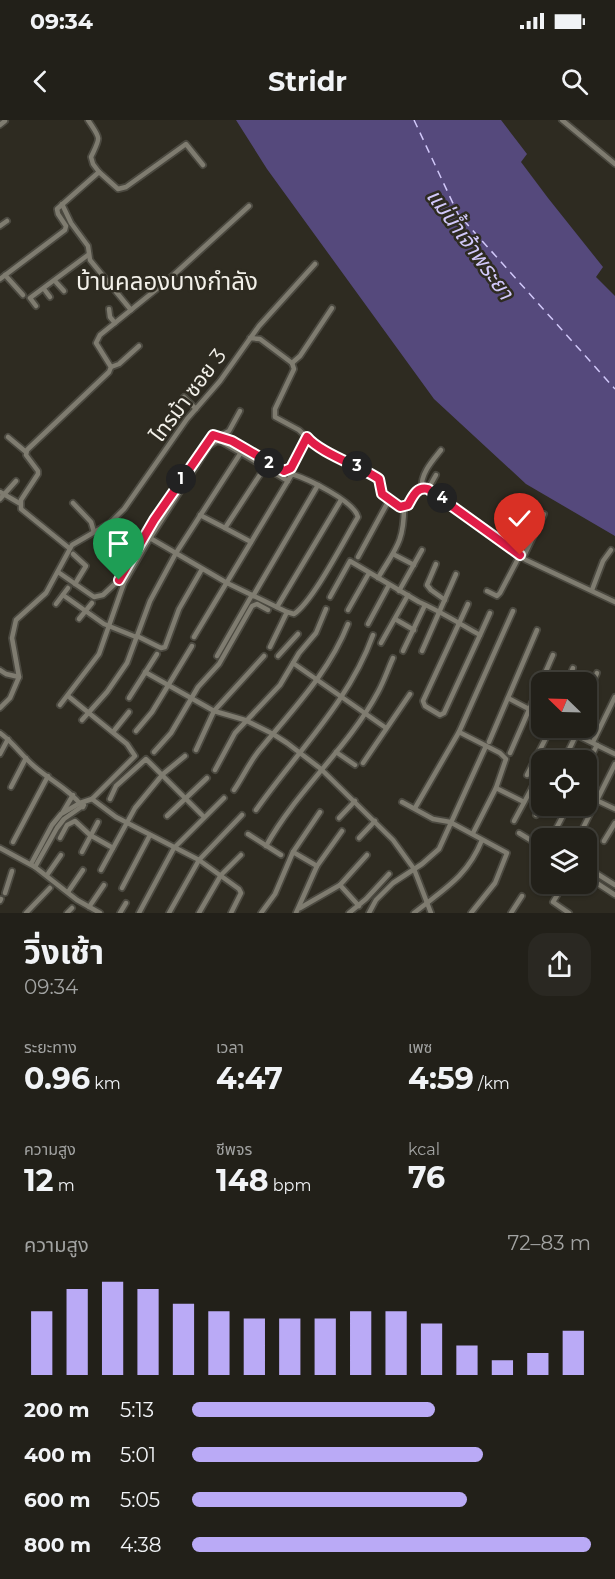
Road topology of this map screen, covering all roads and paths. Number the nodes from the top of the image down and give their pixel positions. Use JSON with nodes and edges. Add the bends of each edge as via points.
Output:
{"nodes":[{"id":1,"x":88,"y":120,"type":"edge"},
{"id":2,"x":562,"y":120,"type":"edge"},
{"id":3,"x":615,"y":164,"type":"edge"},
{"id":4,"x":202,"y":165,"type":"dead end"},
{"id":5,"x":99,"y":172,"type":"junction"},
{"id":6,"x":62,"y":204,"type":"junction"},
{"id":7,"x":249,"y":206,"type":"dead end"},
{"id":8,"x":7,"y":221,"type":"dead end"},
{"id":9,"x":0,"y":226,"type":"edge"},
{"id":10,"x":88,"y":255,"type":"junction"},
{"id":11,"x":315,"y":264,"type":"dead end"},
{"id":12,"x":5,"y":275,"type":"junction"},
{"id":13,"x":0,"y":279,"type":"edge"},
{"id":14,"x":55,"y":281,"type":"junction"},
{"id":15,"x":44,"y":289,"type":"junction"},
{"id":16,"x":64,"y":291,"type":"dead end"},
{"id":17,"x":23,"y":295,"type":"dead end"},
{"id":18,"x":50,"y":297,"type":"dead end"},
{"id":19,"x":36,"y":306,"type":"dead end"},
{"id":20,"x":332,"y":308,"type":"dead end"},
{"id":21,"x":110,"y":309,"type":"dead end"},
{"id":22,"x":131,"y":310,"type":"junction"},
{"id":23,"x":115,"y":324,"type":"junction"},
{"id":24,"x":250,"y":338,"type":"junction"},
{"id":25,"x":139,"y":346,"type":"dead end"},
{"id":26,"x":292,"y":363,"type":"junction"},
{"id":27,"x":111,"y":367,"type":"junction"},
{"id":28,"x":184,"y":397,"type":"dead end"},
{"id":29,"x":195,"y":409,"type":"junction"},
{"id":30,"x":240,"y":411,"type":"dead end"},
{"id":31,"x":220,"y":436,"type":"junction"},
{"id":32,"x":8,"y":437,"type":"dead end"},
{"id":33,"x":307,"y":437,"type":"junction"},
{"id":34,"x":441,"y":450,"type":"dead end"},
{"id":35,"x":26,"y":452,"type":"junction"},
{"id":36,"x":240,"y":454,"type":"junction"},
{"id":37,"x":265,"y":467,"type":"junction"},
{"id":38,"x":436,"y":475,"type":"dead end"},
{"id":39,"x":16,"y":481,"type":"dead end"},
{"id":40,"x":288,"y":481,"type":"junction"},
{"id":41,"x":318,"y":485,"type":"junction"},
{"id":42,"x":425,"y":488,"type":"junction"},
{"id":43,"x":2,"y":494,"type":"edge"},
{"id":44,"x":341,"y":500,"type":"junction"},
{"id":45,"x":389,"y":500,"type":"junction"},
{"id":46,"x":20,"y":501,"type":"junction"},
{"id":47,"x":73,"y":503,"type":"dead end"},
{"id":48,"x":404,"y":507,"type":"junction"},
{"id":49,"x":532,"y":511,"type":"dead end"},
{"id":50,"x":544,"y":514,"type":"dead end"},
{"id":51,"x":200,"y":515,"type":"junction"},
{"id":52,"x":225,"y":528,"type":"junction"},
{"id":53,"x":94,"y":532,"type":"junction"},
{"id":54,"x":150,"y":538,"type":"junction"},
{"id":55,"x":498,"y":540,"type":"junction"},
{"id":56,"x":251,"y":542,"type":"junction"},
{"id":57,"x":69,"y":548,"type":"junction"},
{"id":58,"x":422,"y":550,"type":"dead end"},
{"id":59,"x":611,"y":550,"type":"dead end"},
{"id":60,"x":176,"y":553,"type":"junction"},
{"id":61,"x":73,"y":554,"type":"dead end"},
{"id":62,"x":393,"y":554,"type":"junction"},
{"id":63,"x":521,"y":556,"type":"junction"},
{"id":64,"x":358,"y":557,"type":"dead end"},
{"id":65,"x":436,"y":564,"type":"dead end"},
{"id":66,"x":414,"y":565,"type":"junction"},
{"id":67,"x":202,"y":569,"type":"junction"},
{"id":68,"x":58,"y":572,"type":"junction"},
{"id":69,"x":369,"y":573,"type":"junction"},
{"id":70,"x":456,"y":574,"type":"dead end"},
{"id":71,"x":378,"y":578,"type":"junction"},
{"id":72,"x":227,"y":583,"type":"junction"},
{"id":73,"x":75,"y":584,"type":"junction"},
{"id":74,"x":389,"y":585,"type":"junction"},
{"id":75,"x":68,"y":588,"type":"dead end"},
{"id":76,"x":592,"y":590,"type":"junction"},
{"id":77,"x":399,"y":591,"type":"junction"},
{"id":78,"x":487,"y":591,"type":"dead end"},
{"id":79,"x":63,"y":595,"type":"junction"},
{"id":80,"x":253,"y":596,"type":"junction"},
{"id":81,"x":408,"y":596,"type":"junction"},
{"id":82,"x":330,"y":597,"type":"dead end"},
{"id":83,"x":445,"y":600,"type":"junction"},
{"id":84,"x":615,"y":602,"type":"edge"},
{"id":85,"x":92,"y":603,"type":"dead end"},
{"id":86,"x":56,"y":604,"type":"dead end"},
{"id":87,"x":468,"y":604,"type":"dead end"},
{"id":88,"x":425,"y":605,"type":"junction"},
{"id":89,"x":277,"y":607,"type":"junction"},
{"id":90,"x":326,"y":609,"type":"dead end"},
{"id":91,"x":268,"y":610,"type":"dead end"},
{"id":92,"x":348,"y":610,"type":"dead end"},
{"id":93,"x":85,"y":611,"type":"junction"},
{"id":94,"x":513,"y":611,"type":"dead end"},
{"id":95,"x":287,"y":612,"type":"junction"},
{"id":96,"x":439,"y":613,"type":"junction"},
{"id":97,"x":490,"y":613,"type":"dead end"},
{"id":98,"x":80,"y":619,"type":"dead end"},
{"id":99,"x":394,"y":619,"type":"junction"},
{"id":100,"x":348,"y":624,"type":"dead end"},
{"id":101,"x":368,"y":624,"type":"dead end"},
{"id":102,"x":460,"y":624,"type":"junction"},
{"id":103,"x":110,"y":627,"type":"junction"},
{"id":104,"x":414,"y":630,"type":"junction"},
{"id":105,"x":537,"y":630,"type":"dead end"},
{"id":106,"x":298,"y":634,"type":"dead end"},
{"id":107,"x":373,"y":635,"type":"dead end"},
{"id":108,"x":480,"y":635,"type":"junction"},
{"id":109,"x":137,"y":636,"type":"junction"},
{"id":110,"x":194,"y":637,"type":"dead end"},
{"id":111,"x":381,"y":643,"type":"dead end"},
{"id":112,"x":192,"y":646,"type":"dead end"},
{"id":113,"x":283,"y":650,"type":"junction"},
{"id":114,"x":402,"y":651,"type":"dead end"},
{"id":115,"x":422,"y":651,"type":"dead end"},
{"id":116,"x":157,"y":654,"type":"dead end"},
{"id":117,"x":553,"y":655,"type":"dead end"},
{"id":118,"x":217,"y":656,"type":"dead end"},
{"id":119,"x":264,"y":656,"type":"dead end"},
{"id":120,"x":278,"y":656,"type":"dead end"},
{"id":121,"x":393,"y":658,"type":"dead end"},
{"id":122,"x":293,"y":663,"type":"junction"},
{"id":123,"x":573,"y":668,"type":"dead end"},
{"id":124,"x":0,"y":670,"type":"edge"},
{"id":125,"x":145,"y":672,"type":"junction"},
{"id":126,"x":571,"y":672,"type":"edge"},
{"id":127,"x":18,"y":677,"type":"junction"},
{"id":128,"x":317,"y":680,"type":"junction"},
{"id":129,"x":167,"y":686,"type":"junction"},
{"id":130,"x":410,"y":694,"type":"dead end"},
{"id":131,"x":68,"y":696,"type":"junction"},
{"id":132,"x":615,"y":697,"type":"edge"},
{"id":133,"x":129,"y":698,"type":"dead end"},
{"id":134,"x":341,"y":698,"type":"junction"},
{"id":135,"x":508,"y":698,"type":"junction"},
{"id":136,"x":190,"y":699,"type":"junction"},
{"id":137,"x":60,"y":705,"type":"dead end"},
{"id":138,"x":0,"y":708,"type":"edge"},
{"id":139,"x":530,"y":709,"type":"junction"},
{"id":140,"x":214,"y":711,"type":"junction"},
{"id":141,"x":89,"y":712,"type":"junction"},
{"id":142,"x":129,"y":712,"type":"dead end"},
{"id":143,"x":363,"y":713,"type":"junction"},
{"id":144,"x":82,"y":720,"type":"dead end"},
{"id":145,"x":245,"y":720,"type":"junction"},
{"id":146,"x":386,"y":728,"type":"junction"},
{"id":147,"x":136,"y":731,"type":"dead end"},
{"id":148,"x":113,"y":732,"type":"junction"},
{"id":149,"x":459,"y":732,"type":"junction"},
{"id":150,"x":0,"y":733,"type":"edge"},
{"id":151,"x":273,"y":734,"type":"junction"},
{"id":152,"x":546,"y":738,"type":"edge"},
{"id":153,"x":582,"y":738,"type":"edge"},
{"id":154,"x":9,"y":739,"type":"junction"},
{"id":155,"x":487,"y":744,"type":"junction"},
{"id":156,"x":595,"y":744,"type":"junction"},
{"id":157,"x":196,"y":750,"type":"dead end"},
{"id":158,"x":593,"y":750,"type":"edge"},
{"id":159,"x":154,"y":752,"type":"dead end"},
{"id":160,"x":300,"y":752,"type":"junction"},
{"id":161,"x":336,"y":752,"type":"junction"},
{"id":162,"x":510,"y":753,"type":"dead end"},
{"id":163,"x":0,"y":754,"type":"edge"},
{"id":164,"x":615,"y":754,"type":"edge"},
{"id":165,"x":185,"y":756,"type":"dead end"},
{"id":166,"x":26,"y":758,"type":"junction"},
{"id":167,"x":363,"y":763,"type":"dead end"},
{"id":168,"x":615,"y":764,"type":"edge"},
{"id":169,"x":355,"y":765,"type":"dead end"},
{"id":170,"x":215,"y":770,"type":"dead end"},
{"id":171,"x":321,"y":770,"type":"junction"},
{"id":172,"x":163,"y":774,"type":"junction"},
{"id":173,"x":527,"y":775,"type":"dead end"},
{"id":174,"x":48,"y":776,"type":"junction"},
{"id":175,"x":207,"y":778,"type":"dead end"},
{"id":176,"x":11,"y":787,"type":"dead end"},
{"id":177,"x":496,"y":788,"type":"junction"},
{"id":178,"x":531,"y":789,"type":"edge"},
{"id":179,"x":234,"y":790,"type":"dead end"},
{"id":180,"x":73,"y":795,"type":"junction"},
{"id":181,"x":186,"y":798,"type":"junction"},
{"id":182,"x":224,"y":798,"type":"dead end"},
{"id":183,"x":92,"y":799,"type":"junction"},
{"id":184,"x":111,"y":799,"type":"dead end"},
{"id":185,"x":355,"y":801,"type":"junction"},
{"id":186,"x":598,"y":801,"type":"junction"},
{"id":187,"x":402,"y":802,"type":"dead end"},
{"id":188,"x":524,"y":802,"type":"junction"},
{"id":189,"x":83,"y":804,"type":"junction"},
{"id":190,"x":415,"y":808,"type":"junction"},
{"id":191,"x":615,"y":809,"type":"edge"},
{"id":192,"x":255,"y":810,"type":"dead end"},
{"id":193,"x":320,"y":812,"type":"dead end"},
{"id":194,"x":62,"y":814,"type":"junction"},
{"id":195,"x":242,"y":815,"type":"dead end"},
{"id":196,"x":167,"y":816,"type":"dead end"},
{"id":197,"x":563,"y":816,"type":"edge"},
{"id":198,"x":204,"y":817,"type":"junction"},
{"id":199,"x":339,"y":818,"type":"dead end"},
{"id":200,"x":375,"y":821,"type":"junction"},
{"id":201,"x":514,"y":821,"type":"dead end"},
{"id":202,"x":98,"y":822,"type":"dead end"},
{"id":203,"x":450,"y":822,"type":"junction"},
{"id":204,"x":127,"y":823,"type":"junction"},
{"id":205,"x":615,"y":823,"type":"edge"},
{"id":206,"x":558,"y":827,"type":"dead end"},
{"id":207,"x":583,"y":828,"type":"edge"},
{"id":208,"x":342,"y":831,"type":"dead end"},
{"id":209,"x":473,"y":833,"type":"junction"},
{"id":210,"x":519,"y":833,"type":"dead end"},
{"id":211,"x":248,"y":834,"type":"dead end"},
{"id":212,"x":90,"y":835,"type":"junction"},
{"id":213,"x":150,"y":835,"type":"junction"},
{"id":214,"x":358,"y":837,"type":"dead end"},
{"id":215,"x":60,"y":838,"type":"dead end"},
{"id":216,"x":482,"y":840,"type":"junction"},
{"id":217,"x":531,"y":840,"type":"edge"},
{"id":218,"x":604,"y":841,"type":"dead end"},
{"id":219,"x":13,"y":842,"type":"dead end"},
{"id":220,"x":266,"y":846,"type":"junction"},
{"id":221,"x":0,"y":848,"type":"edge"},
{"id":222,"x":174,"y":848,"type":"junction"},
{"id":223,"x":113,"y":849,"type":"junction"},
{"id":224,"x":82,"y":852,"type":"dead end"},
{"id":225,"x":293,"y":852,"type":"junction"},
{"id":226,"x":61,"y":855,"type":"dead end"},
{"id":227,"x":241,"y":855,"type":"dead end"},
{"id":228,"x":281,"y":855,"type":"dead end"},
{"id":229,"x":367,"y":855,"type":"dead end"},
{"id":230,"x":199,"y":860,"type":"junction"},
{"id":231,"x":33,"y":865,"type":"junction"},
{"id":232,"x":318,"y":866,"type":"junction"},
{"id":233,"x":83,"y":870,"type":"dead end"},
{"id":234,"x":101,"y":870,"type":"dead end"},
{"id":235,"x":414,"y":870,"type":"junction"},
{"id":236,"x":12,"y":871,"type":"dead end"},
{"id":237,"x":389,"y":874,"type":"dead end"},
{"id":238,"x":597,"y":874,"type":"edge"},
{"id":239,"x":47,"y":875,"type":"junction"},
{"id":240,"x":221,"y":875,"type":"junction"},
{"id":241,"x":0,"y":882,"type":"edge"},
{"id":242,"x":597,"y":883,"type":"edge"},
{"id":243,"x":7,"y":885,"type":"junction"},
{"id":244,"x":104,"y":885,"type":"dead end"},
{"id":245,"x":340,"y":885,"type":"junction"},
{"id":246,"x":615,"y":885,"type":"edge"},
{"id":247,"x":50,"y":888,"type":"dead end"},
{"id":248,"x":122,"y":888,"type":"dead end"},
{"id":249,"x":68,"y":892,"type":"junction"},
{"id":250,"x":5,"y":893,"type":"dead end"},
{"id":251,"x":305,"y":894,"type":"junction"},
{"id":252,"x":558,"y":894,"type":"edge"},
{"id":253,"x":615,"y":895,"type":"edge"},
{"id":254,"x":522,"y":896,"type":"dead end"},
{"id":255,"x":311,"y":902,"type":"junction"},
{"id":256,"x":126,"y":903,"type":"dead end"},
{"id":257,"x":427,"y":903,"type":"junction"},
{"id":258,"x":359,"y":906,"type":"junction"},
{"id":259,"x":88,"y":907,"type":"junction"},
{"id":260,"x":72,"y":908,"type":"dead end"},
{"id":261,"x":298,"y":910,"type":"edge"},
{"id":262,"x":26,"y":913,"type":"edge"},
{"id":263,"x":67,"y":913,"type":"edge"},
{"id":264,"x":100,"y":913,"type":"edge"},
{"id":265,"x":120,"y":913,"type":"edge"},
{"id":266,"x":139,"y":913,"type":"edge"},
{"id":267,"x":170,"y":913,"type":"edge"},
{"id":268,"x":199,"y":913,"type":"edge"},
{"id":269,"x":231,"y":913,"type":"edge"},
{"id":270,"x":261,"y":913,"type":"edge"},
{"id":271,"x":349,"y":913,"type":"edge"},
{"id":272,"x":369,"y":913,"type":"edge"},
{"id":273,"x":414,"y":913,"type":"edge"},
{"id":274,"x":431,"y":913,"type":"edge"},
{"id":275,"x":471,"y":913,"type":"edge"},
{"id":276,"x":511,"y":913,"type":"edge"},
{"id":277,"x":569,"y":913,"type":"edge"}],
"edges":[{"from":1,"to":5,"type":"street","via":[[99,139],[91,157]]},
{"from":2,"to":3,"type":"street"},
{"from":4,"to":5,"type":"street","via":[[186,144],[123,189],[116,188]]},
{"from":5,"to":6,"type":"street"},
{"from":6,"to":10,"type":"street","via":[[88,246]]},
{"from":6,"to":12,"type":"street","via":[[57,212],[65,230]]},
{"from":7,"to":22,"type":"street"},
{"from":8,"to":9,"type":"street"},
{"from":10,"to":14,"type":"street"},
{"from":10,"to":22,"type":"street"},
{"from":11,"to":24,"type":"street"},
{"from":12,"to":13,"type":"street"},
{"from":12,"to":17,"type":"street"},
{"from":14,"to":15,"type":"street"},
{"from":14,"to":16,"type":"street"},
{"from":15,"to":18,"type":"street"},
{"from":15,"to":19,"type":"street","via":[[30,298]]},
{"from":20,"to":26,"type":"street"},
{"from":21,"to":23,"type":"street"},
{"from":22,"to":23,"type":"street"},
{"from":23,"to":27,"type":"street","via":[[96,343]]},
{"from":24,"to":26,"type":"street","name":"ไทรม้า ซอย 3","via":[[260,339]]},
{"from":24,"to":29,"type":"street","name":"ไทรม้า ซอย 3"},
{"from":25,"to":27,"type":"street"},
{"from":26,"to":33,"type":"street","via":[[294,369],[274,414]]},
{"from":27,"to":35,"type":"street"},
{"from":28,"to":29,"type":"street"},
{"from":29,"to":53,"type":"street","name":"ไทรม้า ซอย 3","via":[[124,509],[112,522]]},
{"from":30,"to":31,"type":"street","via":[[229,431]]},
{"from":31,"to":33,"type":"street","via":[[284,471],[291,468]]},
{"from":31,"to":73,"type":"street","via":[[213,435],[203,446],[119,580],[97,597]]},
{"from":32,"to":35,"type":"street"},
{"from":33,"to":45,"type":"street","via":[[317,447],[379,479],[382,494]]},
{"from":34,"to":42,"type":"street","via":[[423,476],[421,484]]},
{"from":35,"to":46,"type":"street","via":[[38,474]]},
{"from":36,"to":37,"type":"street"},
{"from":36,"to":51,"type":"street"},
{"from":36,"to":54,"type":"street","via":[[222,442],[212,443]]},
{"from":37,"to":40,"type":"street"},
{"from":37,"to":52,"type":"street"},
{"from":38,"to":42,"type":"street"},
{"from":39,"to":43,"type":"street"},
{"from":40,"to":41,"type":"street","via":[[292,474]]},
{"from":40,"to":56,"type":"street"},
{"from":41,"to":44,"type":"street"},
{"from":41,"to":80,"type":"street"},
{"from":42,"to":48,"type":"street","via":[[417,490]]},
{"from":42,"to":55,"type":"street"},
{"from":43,"to":46,"type":"street"},
{"from":44,"to":89,"type":"street"},
{"from":44,"to":95,"type":"street","via":[[358,517],[317,587],[296,614]]},
{"from":45,"to":48,"type":"street"},
{"from":45,"to":64,"type":"street"},
{"from":46,"to":57,"type":"street","via":[[24,513]]},
{"from":47,"to":53,"type":"street","via":[[91,522]]},
{"from":48,"to":62,"type":"street","via":[[404,530]]},
{"from":49,"to":55,"type":"street","via":[[514,508]]},
{"from":50,"to":63,"type":"street"},
{"from":51,"to":52,"type":"street"},
{"from":51,"to":60,"type":"street"},
{"from":52,"to":56,"type":"street"},
{"from":53,"to":57,"type":"street","name":"ไทรม้า ซอย 3"},
{"from":54,"to":60,"type":"street"},
{"from":54,"to":103,"type":"street","via":[[124,584]]},
{"from":55,"to":63,"type":"street"},
{"from":56,"to":72,"type":"street"},
{"from":57,"to":68,"type":"street"},
{"from":58,"to":66,"type":"street"},
{"from":59,"to":76,"type":"street"},
{"from":60,"to":67,"type":"street"},
{"from":60,"to":109,"type":"street","via":[[150,601]]},
{"from":61,"to":73,"type":"street","via":[[87,566]]},
{"from":62,"to":66,"type":"street"},
{"from":62,"to":71,"type":"street"},
{"from":63,"to":76,"type":"street"},
{"from":63,"to":78,"type":"street","via":[[499,595]]},
{"from":65,"to":83,"type":"street","via":[[427,585]]},
{"from":66,"to":77,"type":"street"},
{"from":67,"to":72,"type":"street"},
{"from":67,"to":109,"type":"street","via":[[179,609],[165,647]]},
{"from":68,"to":73,"type":"street"},
{"from":68,"to":127,"type":"street","via":[[46,592],[13,627]]},
{"from":69,"to":71,"type":"street"},
{"from":69,"to":82,"type":"street","via":[[350,561]]},
{"from":69,"to":92,"type":"street"},
{"from":70,"to":83,"type":"street"},
{"from":71,"to":74,"type":"street"},
{"from":72,"to":80,"type":"street"},
{"from":72,"to":110,"type":"street"},
{"from":74,"to":77,"type":"street"},
{"from":74,"to":101,"type":"street"},
{"from":75,"to":79,"type":"street"},
{"from":76,"to":84,"type":"street"},
{"from":77,"to":81,"type":"street"},
{"from":79,"to":86,"type":"street"},
{"from":79,"to":93,"type":"street"},
{"from":80,"to":89,"type":"street"},
{"from":80,"to":118,"type":"street"},
{"from":81,"to":88,"type":"street"},
{"from":81,"to":99,"type":"street"},
{"from":83,"to":96,"type":"street"},
{"from":85,"to":93,"type":"street"},
{"from":87,"to":102,"type":"street"},
{"from":88,"to":96,"type":"street"},
{"from":88,"to":104,"type":"street"},
{"from":89,"to":95,"type":"street"},
{"from":90,"to":122,"type":"street","via":[[316,633]]},
{"from":91,"to":136,"type":"street","via":[[257,604],[252,606],[219,664]]},
{"from":93,"to":98,"type":"street"},
{"from":93,"to":103,"type":"street"},
{"from":94,"to":149,"type":"street"},
{"from":95,"to":113,"type":"street","via":[[271,645]]},
{"from":96,"to":102,"type":"street"},
{"from":96,"to":115,"type":"street"},
{"from":97,"to":108,"type":"street"},
{"from":99,"to":104,"type":"street"},
{"from":99,"to":111,"type":"street"},
{"from":100,"to":128,"type":"street"},
{"from":102,"to":108,"type":"street"},
{"from":102,"to":108,"type":"street","via":[[423,701],[440,715]]},
{"from":103,"to":109,"type":"street"},
{"from":103,"to":131,"type":"street","via":[[99,654]]},
{"from":104,"to":114,"type":"street"},
{"from":105,"to":135,"type":"street"},
{"from":106,"to":113,"type":"street"},
{"from":107,"to":134,"type":"street"},
{"from":109,"to":141,"type":"street","via":[[127,663]]},
{"from":112,"to":129,"type":"street"},
{"from":113,"to":120,"type":"street"},
{"from":116,"to":125,"type":"street"},
{"from":117,"to":139,"type":"street"},
{"from":119,"to":140,"type":"street"},
{"from":121,"to":143,"type":"street","via":[[378,692]]},
{"from":122,"to":128,"type":"street"},
{"from":122,"to":145,"type":"street","via":[[280,685]]},
{"from":123,"to":126,"type":"street"},
{"from":124,"to":127,"type":"street"},
{"from":125,"to":129,"type":"street"},
{"from":125,"to":133,"type":"street"},
{"from":127,"to":138,"type":"street","via":[[10,698]]},
{"from":128,"to":134,"type":"street"},
{"from":128,"to":151,"type":"street"},
{"from":129,"to":136,"type":"street"},
{"from":129,"to":147,"type":"street"},
{"from":130,"to":146,"type":"street"},
{"from":131,"to":137,"type":"street"},
{"from":131,"to":141,"type":"street"},
{"from":132,"to":156,"type":"street"},
{"from":134,"to":143,"type":"street"},
{"from":134,"to":160,"type":"street"},
{"from":135,"to":139,"type":"street"},
{"from":135,"to":155,"type":"street"},
{"from":136,"to":140,"type":"street"},
{"from":136,"to":159,"type":"street","via":[[171,733]]},
{"from":139,"to":162,"type":"street"},
{"from":140,"to":145,"type":"street"},
{"from":140,"to":157,"type":"street"},
{"from":141,"to":144,"type":"street"},
{"from":141,"to":148,"type":"street"},
{"from":142,"to":148,"type":"street"},
{"from":143,"to":146,"type":"street"},
{"from":143,"to":161,"type":"street"},
{"from":145,"to":151,"type":"street"},
{"from":145,"to":170,"type":"street"},
{"from":146,"to":167,"type":"street"},
{"from":148,"to":183,"type":"street","via":[[134,752],[134,759]]},
{"from":149,"to":155,"type":"street"},
{"from":149,"to":190,"type":"street"},
{"from":150,"to":154,"type":"street"},
{"from":151,"to":160,"type":"street"},
{"from":151,"to":179,"type":"street"},
{"from":152,"to":173,"type":"street"},
{"from":153,"to":156,"type":"street"},
{"from":154,"to":163,"type":"street"},
{"from":154,"to":166,"type":"street"},
{"from":155,"to":177,"type":"street","via":[[506,759]]},
{"from":155,"to":203,"type":"street"},
{"from":156,"to":158,"type":"street"},
{"from":156,"to":164,"type":"street"},
{"from":160,"to":171,"type":"street"},
{"from":160,"to":192,"type":"street"},
{"from":161,"to":169,"type":"street"},
{"from":161,"to":171,"type":"street"},
{"from":165,"to":172,"type":"street"},
{"from":166,"to":174,"type":"street"},
{"from":166,"to":176,"type":"street"},
{"from":168,"to":186,"type":"street"},
{"from":171,"to":185,"type":"street"},
{"from":171,"to":220,"type":"street","via":[[276,827]]},
{"from":172,"to":181,"type":"street"},
{"from":172,"to":184,"type":"street","via":[[145,759],[116,786]]},
{"from":172,"to":204,"type":"street","via":[[144,794]]},
{"from":174,"to":180,"type":"street"},
{"from":174,"to":219,"type":"street"},
{"from":175,"to":181,"type":"street"},
{"from":177,"to":188,"type":"street"},
{"from":177,"to":209,"type":"street"},
{"from":178,"to":188,"type":"street"},
{"from":180,"to":189,"type":"street"},
{"from":180,"to":194,"type":"street"},
{"from":181,"to":196,"type":"street"},
{"from":181,"to":198,"type":"street"},
{"from":182,"to":198,"type":"street"},
{"from":183,"to":189,"type":"street"},
{"from":183,"to":204,"type":"street"},
{"from":185,"to":199,"type":"street"},
{"from":185,"to":200,"type":"street"},
{"from":186,"to":191,"type":"street"},
{"from":186,"to":207,"type":"street"},
{"from":187,"to":190,"type":"street"},
{"from":188,"to":201,"type":"street"},
{"from":189,"to":194,"type":"street"},
{"from":189,"to":231,"type":"street","via":[[64,819]]},
{"from":190,"to":203,"type":"street","via":[[433,819]]},
{"from":193,"to":225,"type":"street"},
{"from":194,"to":231,"type":"street","via":[[52,825]]},
{"from":195,"to":230,"type":"street"},
{"from":197,"to":206,"type":"street"},
{"from":198,"to":222,"type":"street"},
{"from":200,"to":214,"type":"street"},
{"from":200,"to":235,"type":"street"},
{"from":202,"to":212,"type":"street"},
{"from":203,"to":209,"type":"street"},
{"from":203,"to":235,"type":"street","via":[[439,849]]},
{"from":204,"to":213,"type":"street"},
{"from":204,"to":223,"type":"street"},
{"from":205,"to":218,"type":"street"},
{"from":208,"to":232,"type":"street"},
{"from":209,"to":216,"type":"street"},
{"from":210,"to":217,"type":"street"},
{"from":211,"to":220,"type":"street"},
{"from":212,"to":215,"type":"street","via":[[72,821]]},
{"from":212,"to":223,"type":"street"},
{"from":212,"to":224,"type":"street"},
{"from":213,"to":222,"type":"street"},
{"from":213,"to":248,"type":"street"},
{"from":216,"to":257,"type":"street","via":[[459,878]]},
{"from":216,"to":275,"type":"street","via":[[507,853],[495,883]]},
{"from":220,"to":228,"type":"street"},
{"from":221,"to":231,"type":"street"},
{"from":222,"to":230,"type":"street"},
{"from":222,"to":266,"type":"street"},
{"from":223,"to":234,"type":"street"},
{"from":225,"to":232,"type":"street"},
{"from":225,"to":270,"type":"street","via":[[275,894]]},
{"from":226,"to":239,"type":"street"},
{"from":227,"to":240,"type":"street"},
{"from":229,"to":245,"type":"street"},
{"from":230,"to":240,"type":"street"},
{"from":230,"to":267,"type":"street"},
{"from":231,"to":239,"type":"street"},
{"from":232,"to":251,"type":"street"},
{"from":233,"to":249,"type":"street"},
{"from":235,"to":257,"type":"street"},
{"from":235,"to":272,"type":"street","via":[[376,900]]},
{"from":236,"to":243,"type":"street"},
{"from":237,"to":258,"type":"street"},
{"from":238,"to":246,"type":"street"},
{"from":239,"to":249,"type":"street"},
{"from":240,"to":268,"type":"street"},
{"from":240,"to":269,"type":"street","via":[[241,892]]},
{"from":241,"to":243,"type":"street"},
{"from":242,"to":253,"type":"street"},
{"from":243,"to":250,"type":"street"},
{"from":244,"to":259,"type":"street"},
{"from":245,"to":255,"type":"street"},
{"from":245,"to":258,"type":"street"},
{"from":247,"to":262,"type":"street"},
{"from":249,"to":259,"type":"street"},
{"from":251,"to":255,"type":"street"},
{"from":251,"to":261,"type":"street"},
{"from":252,"to":277,"type":"street","via":[[554,905]]},
{"from":254,"to":276,"type":"street"},
{"from":255,"to":261,"type":"street"},
{"from":256,"to":265,"type":"street"},
{"from":257,"to":273,"type":"street"},
{"from":257,"to":274,"type":"street"},
{"from":258,"to":271,"type":"street"},
{"from":259,"to":264,"type":"street"},
{"from":260,"to":263,"type":"street"}]}
